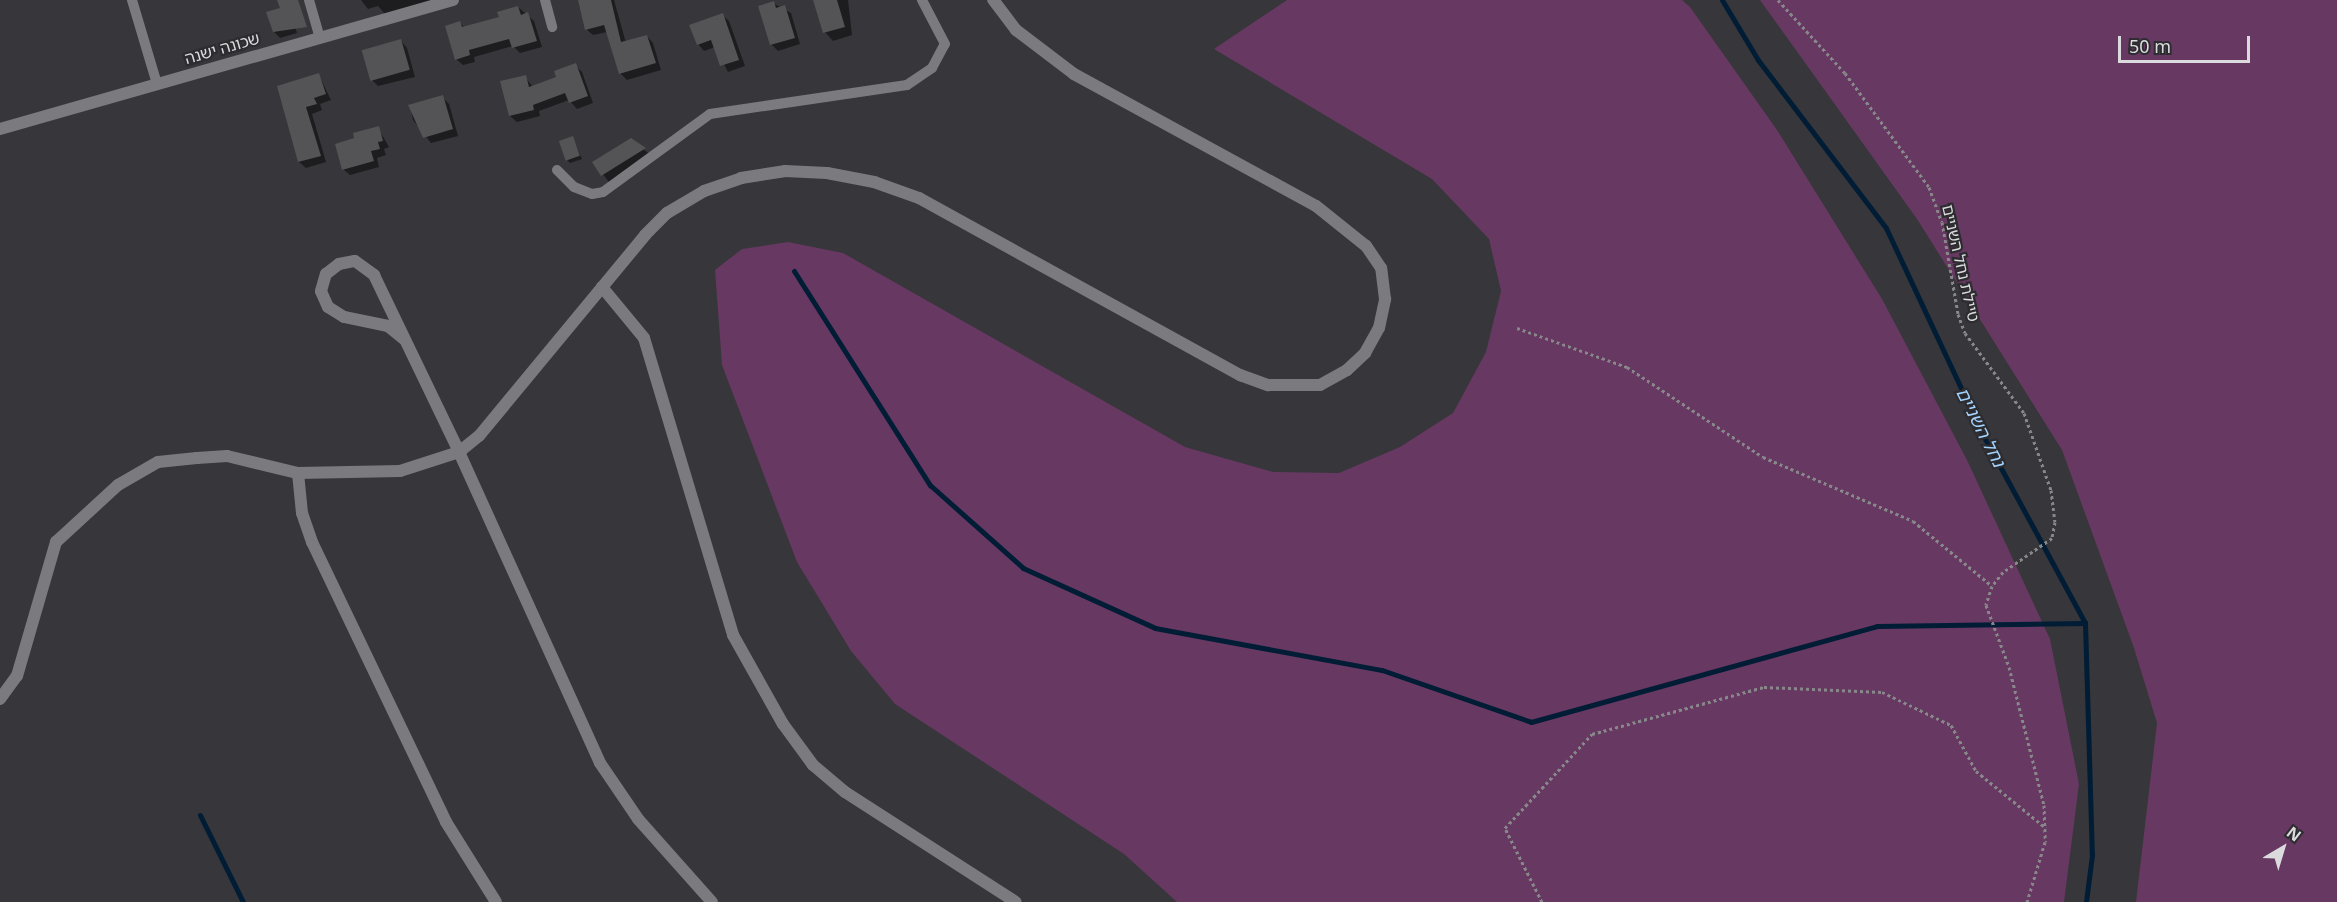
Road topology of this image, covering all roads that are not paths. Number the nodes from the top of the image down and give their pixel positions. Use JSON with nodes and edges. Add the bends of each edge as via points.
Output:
{"nodes":[{"id":1,"x":132,"y":0,"type":"edge"},
{"id":2,"x":309,"y":0,"type":"edge"},
{"id":3,"x":453,"y":0,"type":"edge"},
{"id":4,"x":545,"y":0,"type":"edge"},
{"id":5,"x":922,"y":0,"type":"edge"},
{"id":6,"x":993,"y":0,"type":"edge"},
{"id":7,"x":552,"y":27,"type":"dead end"},
{"id":8,"x":320,"y":38,"type":"junction"},
{"id":9,"x":157,"y":84,"type":"junction"},
{"id":10,"x":0,"y":129,"type":"edge"},
{"id":11,"x":558,"y":170,"type":"dead end"},
{"id":12,"x":602,"y":287,"type":"junction"},
{"id":13,"x":404,"y":339,"type":"junction"},
{"id":14,"x":459,"y":452,"type":"junction"},
{"id":15,"x":298,"y":473,"type":"junction"},
{"id":16,"x":0,"y":699,"type":"edge"},
{"id":17,"x":496,"y":902,"type":"edge"},
{"id":18,"x":712,"y":902,"type":"edge"},
{"id":19,"x":1016,"y":902,"type":"edge"}],
"edges":[{"from":1,"to":9,"type":"lane"},
{"from":2,"to":8,"type":"lane"},
{"from":3,"to":8,"type":"street","name":"שכונה ישנה"},
{"from":4,"to":7,"type":"lane"},
{"from":5,"to":11,"type":"lane","via":[[945,44],[932,68],[907,85],[710,114],[603,192],[591,194],[574,187]]},
{"from":6,"to":12,"type":"street","via":[[1016,30],[1074,74],[1316,206],[1366,246],[1381,268],[1384,298],[1379,328],[1365,353],[1347,370],[1320,386],[1268,385],[1240,375],[919,198],[874,182],[828,173],[785,171],[741,178],[704,191],[667,213]]},
{"from":8,"to":9,"type":"street","name":"שכונה ישנה"},
{"from":9,"to":10,"type":"street","name":"שכונה ישנה"},
{"from":12,"to":14,"type":"street","via":[[479,436]]},
{"from":12,"to":19,"type":"street","via":[[644,338],[733,635],[783,724],[813,765],[845,792]]},
{"from":13,"to":13,"type":"street","via":[[380,284],[365,266],[346,261],[326,274],[321,291],[328,307],[344,317],[388,326]]},
{"from":13,"to":14,"type":"street"},
{"from":14,"to":15,"type":"street","via":[[400,471]]},
{"from":14,"to":18,"type":"street","via":[[600,764],[638,819]]},
{"from":15,"to":16,"type":"street","via":[[227,456],[197,458],[158,462],[118,485],[56,542],[17,676]]},
{"from":15,"to":17,"type":"street","via":[[302,513],[312,542],[446,822]]}]}
